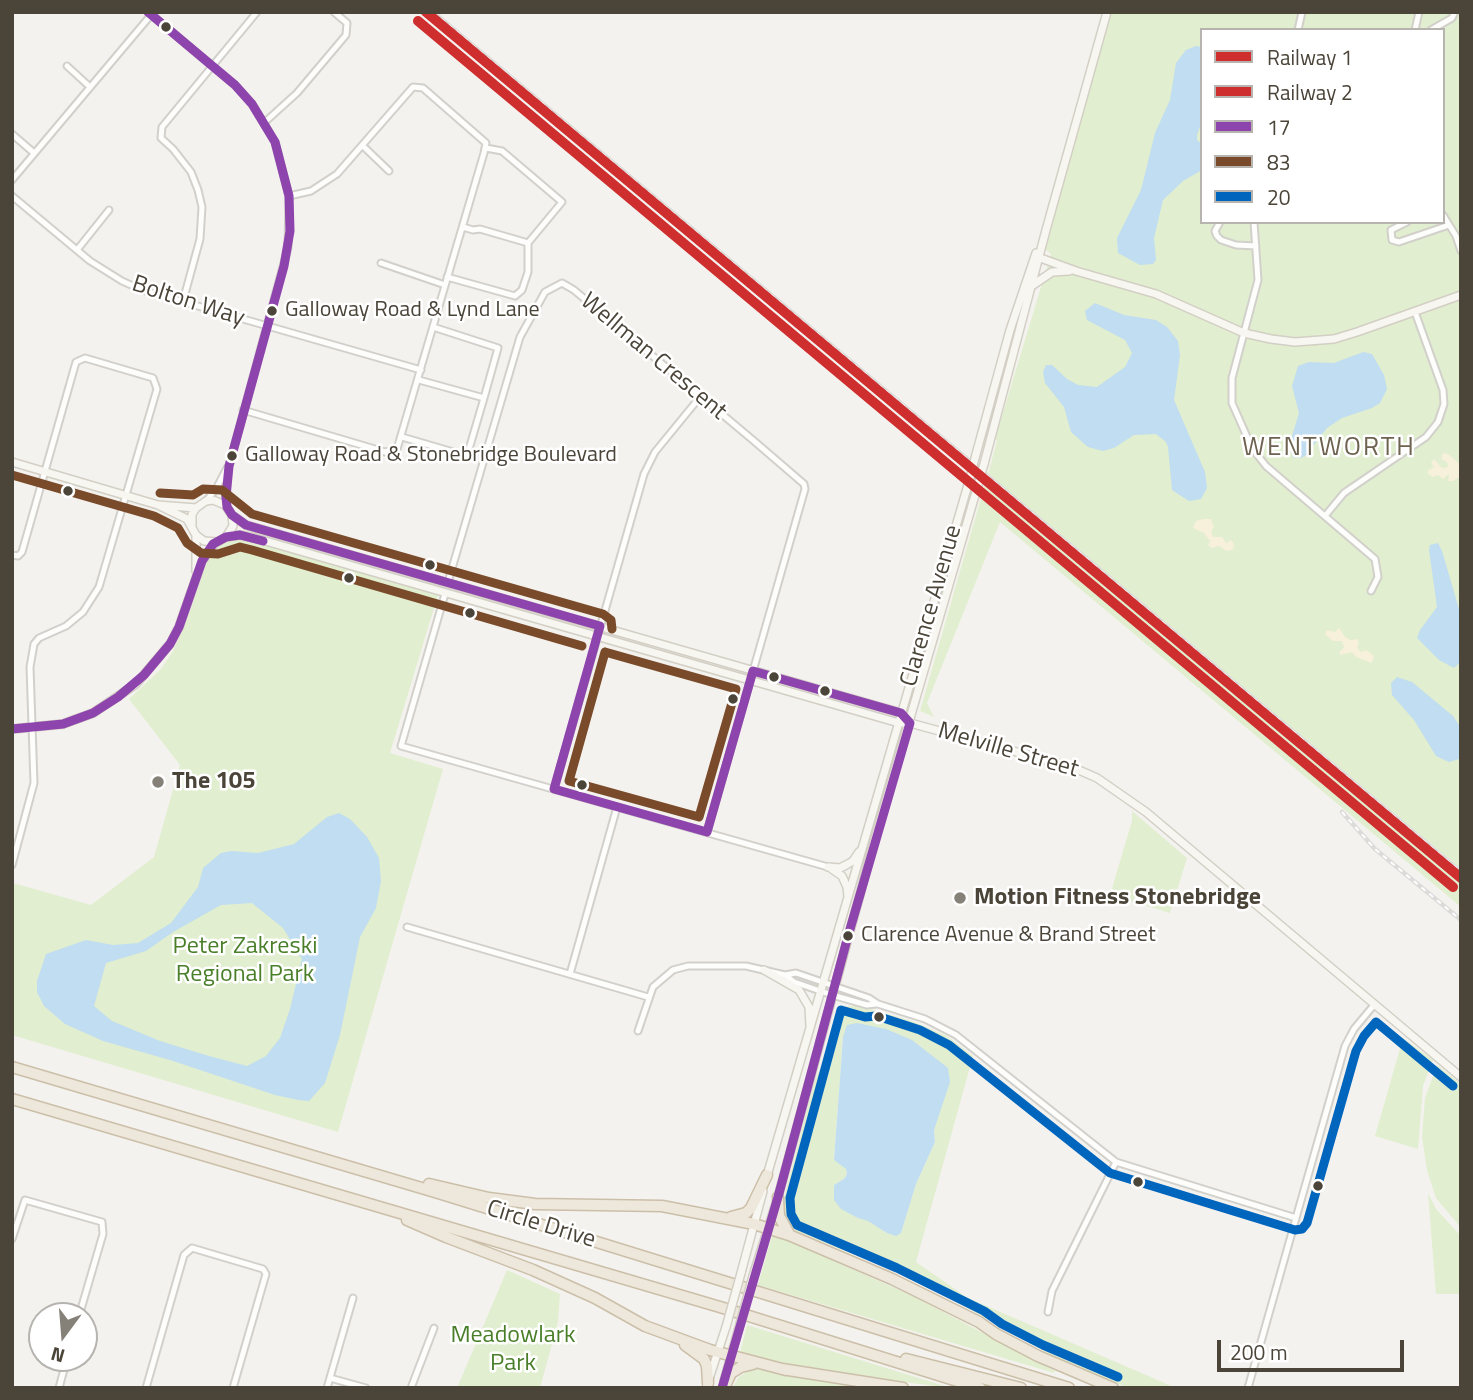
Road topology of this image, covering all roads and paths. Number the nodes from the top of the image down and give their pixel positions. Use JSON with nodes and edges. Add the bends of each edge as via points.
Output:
{"nodes":[{"id":1,"x":257,"y":12,"type":"edge"},
{"id":2,"x":334,"y":12,"type":"edge"},
{"id":3,"x":1107,"y":12,"type":"edge"},
{"id":4,"x":1455,"y":12,"type":"edge"},
{"id":5,"x":150,"y":13,"type":"edge"},
{"id":6,"x":1434,"y":28,"type":"edge"},
{"id":7,"x":67,"y":66,"type":"dead end"},
{"id":8,"x":213,"y":66,"type":"junction"},
{"id":9,"x":90,"y":87,"type":"junction"},
{"id":10,"x":265,"y":122,"type":"junction"},
{"id":11,"x":12,"y":134,"type":"edge"},
{"id":12,"x":363,"y":146,"type":"junction"},
{"id":13,"x":486,"y":148,"type":"junction"},
{"id":14,"x":34,"y":153,"type":"junction"},
{"id":15,"x":389,"y":171,"type":"dead end"},
{"id":16,"x":12,"y":180,"type":"edge"},
{"id":17,"x":12,"y":196,"type":"edge"},
{"id":18,"x":289,"y":196,"type":"junction"},
{"id":19,"x":109,"y":210,"type":"dead end"},
{"id":20,"x":1445,"y":218,"type":"edge"},
{"id":21,"x":1218,"y":224,"type":"edge"},
{"id":22,"x":1254,"y":224,"type":"edge"},
{"id":23,"x":1403,"y":224,"type":"edge"},
{"id":24,"x":1449,"y":225,"type":"junction"},
{"id":25,"x":463,"y":227,"type":"junction"},
{"id":26,"x":528,"y":243,"type":"junction"},
{"id":27,"x":1256,"y":246,"type":"junction"},
{"id":28,"x":77,"y":250,"type":"junction"},
{"id":29,"x":1461,"y":251,"type":"edge"},
{"id":30,"x":1036,"y":260,"type":"junction"},
{"id":31,"x":381,"y":263,"type":"dead end"},
{"id":32,"x":1080,"y":272,"type":"junction"},
{"id":33,"x":447,"y":277,"type":"junction"},
{"id":34,"x":446,"y":285,"type":"junction"},
{"id":35,"x":1033,"y":285,"type":"junction"},
{"id":36,"x":1461,"y":295,"type":"edge"},
{"id":37,"x":183,"y":301,"type":"junction"},
{"id":38,"x":1415,"y":312,"type":"junction"},
{"id":39,"x":267,"y":326,"type":"junction"},
{"id":40,"x":433,"y":327,"type":"junction"},
{"id":41,"x":1244,"y":332,"type":"junction"},
{"id":42,"x":421,"y":370,"type":"junction"},
{"id":43,"x":419,"y":380,"type":"junction"},
{"id":44,"x":700,"y":397,"type":"junction"},
{"id":45,"x":484,"y":398,"type":"junction"},
{"id":46,"x":243,"y":410,"type":"junction"},
{"id":47,"x":402,"y":437,"type":"junction"},
{"id":48,"x":12,"y":462,"type":"edge"},
{"id":49,"x":229,"y":466,"type":"junction"},
{"id":50,"x":45,"y":472,"type":"junction"},
{"id":51,"x":126,"y":495,"type":"junction"},
{"id":52,"x":206,"y":501,"type":"junction"},
{"id":53,"x":158,"y":505,"type":"junction"},
{"id":54,"x":227,"y":507,"type":"junction"},
{"id":55,"x":196,"y":508,"type":"junction"},
{"id":56,"x":232,"y":515,"type":"junction"},
{"id":57,"x":1325,"y":516,"type":"junction"},
{"id":58,"x":192,"y":527,"type":"junction"},
{"id":59,"x":196,"y":534,"type":"junction"},
{"id":60,"x":226,"y":537,"type":"junction"},
{"id":61,"x":217,"y":541,"type":"junction"},
{"id":62,"x":12,"y":555,"type":"edge"},
{"id":63,"x":195,"y":578,"type":"junction"},
{"id":64,"x":448,"y":582,"type":"junction"},
{"id":65,"x":1371,"y":591,"type":"dead end"},
{"id":66,"x":445,"y":594,"type":"junction"},
{"id":67,"x":600,"y":626,"type":"junction"},
{"id":68,"x":597,"y":637,"type":"junction"},
{"id":69,"x":753,"y":671,"type":"junction"},
{"id":70,"x":751,"y":681,"type":"junction"},
{"id":71,"x":901,"y":713,"type":"junction"},
{"id":72,"x":898,"y":723,"type":"junction"},
{"id":73,"x":910,"y":723,"type":"junction"},
{"id":74,"x":12,"y":729,"type":"edge"},
{"id":75,"x":33,"y":729,"type":"junction"},
{"id":76,"x":554,"y":789,"type":"junction"},
{"id":77,"x":617,"y":807,"type":"junction"},
{"id":78,"x":707,"y":832,"type":"junction"},
{"id":79,"x":864,"y":846,"type":"junction"},
{"id":80,"x":12,"y":865,"type":"edge"},
{"id":81,"x":828,"y":867,"type":"junction"},
{"id":82,"x":848,"y":901,"type":"junction"},
{"id":83,"x":407,"y":927,"type":"dead end"},
{"id":84,"x":764,"y":970,"type":"junction"},
{"id":85,"x":570,"y":974,"type":"junction"},
{"id":86,"x":823,"y":987,"type":"junction"},
{"id":87,"x":833,"y":991,"type":"junction"},
{"id":88,"x":648,"y":997,"type":"junction"},
{"id":89,"x":1374,"y":1005,"type":"junction"},
{"id":90,"x":638,"y":1031,"type":"dead end"},
{"id":91,"x":810,"y":1031,"type":"junction"},
{"id":92,"x":12,"y":1067,"type":"edge"},
{"id":93,"x":1461,"y":1077,"type":"edge"},
{"id":94,"x":12,"y":1099,"type":"edge"},
{"id":95,"x":312,"y":1157,"type":"junction"},
{"id":96,"x":1116,"y":1162,"type":"junction"},
{"id":97,"x":767,"y":1175,"type":"junction"},
{"id":98,"x":778,"y":1197,"type":"junction"},
{"id":99,"x":385,"y":1209,"type":"junction"},
{"id":100,"x":723,"y":1217,"type":"junction"},
{"id":101,"x":1296,"y":1218,"type":"junction"},
{"id":102,"x":754,"y":1224,"type":"junction"},
{"id":103,"x":768,"y":1228,"type":"junction"},
{"id":104,"x":789,"y":1235,"type":"junction"},
{"id":105,"x":12,"y":1239,"type":"edge"},
{"id":106,"x":353,"y":1298,"type":"dead end"},
{"id":107,"x":83,"y":1302,"type":"edge"},
{"id":108,"x":1048,"y":1312,"type":"dead end"},
{"id":109,"x":434,"y":1328,"type":"dead end"},
{"id":110,"x":667,"y":1334,"type":"junction"},
{"id":111,"x":861,"y":1350,"type":"junction"},
{"id":112,"x":718,"y":1352,"type":"junction"},
{"id":113,"x":731,"y":1356,"type":"junction"},
{"id":114,"x":786,"y":1370,"type":"junction"},
{"id":115,"x":330,"y":1378,"type":"junction"},
{"id":116,"x":707,"y":1385,"type":"edge"},
{"id":117,"x":146,"y":1388,"type":"edge"},
{"id":118,"x":233,"y":1388,"type":"edge"},
{"id":119,"x":327,"y":1388,"type":"edge"},
{"id":120,"x":366,"y":1388,"type":"edge"},
{"id":121,"x":411,"y":1388,"type":"edge"},
{"id":122,"x":723,"y":1388,"type":"edge"},
{"id":123,"x":903,"y":1388,"type":"edge"},
{"id":124,"x":980,"y":1388,"type":"edge"},
{"id":125,"x":1021,"y":1388,"type":"edge"},
{"id":126,"x":1069,"y":1388,"type":"edge"},
{"id":127,"x":1113,"y":1388,"type":"edge"},
{"id":128,"x":1248,"y":1388,"type":"edge"}],
"edges":[{"from":1,"to":8,"type":"street"},
{"from":2,"to":10,"type":"street","via":[[347,23],[346,35],[297,93]]},
{"from":3,"to":30,"type":"main road","name":"Clarence Avenue"},
{"from":4,"to":6,"type":"street"},
{"from":5,"to":8,"type":"street"},
{"from":5,"to":9,"type":"street"},
{"from":7,"to":9,"type":"street"},
{"from":8,"to":10,"type":"street"},
{"from":8,"to":37,"type":"street","via":[[161,132],[161,138],[191,172],[202,207],[200,239]]},
{"from":9,"to":14,"type":"street"},
{"from":10,"to":18,"type":"street"},
{"from":11,"to":14,"type":"street"},
{"from":12,"to":13,"type":"street","via":[[408,91],[418,86],[482,138]]},
{"from":12,"to":15,"type":"street"},
{"from":12,"to":18,"type":"street","via":[[328,182]]},
{"from":13,"to":25,"type":"street"},
{"from":13,"to":26,"type":"street","via":[[502,151],[562,202]]},
{"from":14,"to":16,"type":"street"},
{"from":17,"to":28,"type":"street","name":"Bolton Way"},
{"from":18,"to":39,"type":"street","via":[[288,248]]},
{"from":19,"to":28,"type":"street"},
{"from":20,"to":24,"type":"street"},
{"from":21,"to":27,"type":"street","via":[[1217,236]]},
{"from":22,"to":27,"type":"street"},
{"from":23,"to":24,"type":"street","via":[[1391,230],[1392,240],[1399,242]]},
{"from":24,"to":29,"type":"street"},
{"from":25,"to":26,"type":"street"},
{"from":25,"to":33,"type":"street"},
{"from":26,"to":33,"type":"street","via":[[527,272],[522,290],[515,296]]},
{"from":27,"to":41,"type":"street","via":[[1258,280]]},
{"from":28,"to":37,"type":"street","name":"Bolton Way","via":[[122,281]]},
{"from":30,"to":32,"type":"main road"},
{"from":30,"to":35,"type":"main road","name":"Clarence Avenue"},
{"from":30,"to":71,"type":"main road","name":"Clarence Avenue","bridge":true,"via":[[1010,330]]},
{"from":31,"to":34,"type":"street"},
{"from":32,"to":35,"type":"main road","via":[[1052,272]]},
{"from":32,"to":41,"type":"main road","via":[[1156,294]]},
{"from":33,"to":34,"type":"street"},
{"from":34,"to":40,"type":"street"},
{"from":35,"to":73,"type":"main road","name":"Clarence Avenue","bridge":true},
{"from":36,"to":38,"type":"main road"},
{"from":37,"to":39,"type":"street","name":"Bolton Way"},
{"from":38,"to":41,"type":"main road","via":[[1334,339],[1295,342]]},
{"from":38,"to":57,"type":"street","via":[[1443,390],[1438,422],[1426,437],[1351,488]]},
{"from":39,"to":42,"type":"street","name":"Bolton Way"},
{"from":39,"to":46,"type":"street"},
{"from":40,"to":42,"type":"street"},
{"from":40,"to":45,"type":"street","via":[[498,348]]},
{"from":41,"to":57,"type":"street","via":[[1230,388],[1235,410],[1252,448],[1266,466]]},
{"from":42,"to":43,"type":"street"},
{"from":43,"to":45,"type":"street"},
{"from":43,"to":47,"type":"street"},
{"from":44,"to":64,"type":"street","name":"Wellman Crescent","via":[[573,290],[562,283],[551,287],[520,337]]},
{"from":44,"to":67,"type":"street","via":[[647,466]]},
{"from":44,"to":69,"type":"street","name":"Wellman Crescent","via":[[805,489]]},
{"from":45,"to":47,"type":"street","via":[[467,456]]},
{"from":46,"to":47,"type":"street","via":[[390,453],[397,450]]},
{"from":46,"to":49,"type":"street"},
{"from":48,"to":50,"type":"main road"},
{"from":49,"to":52,"type":"street"},
{"from":49,"to":54,"type":"street"},
{"from":50,"to":51,"type":"main road"},
{"from":50,"to":51,"type":"street","via":[[76,362],[85,358],[149,376],[157,385]]},
{"from":50,"to":62,"type":"street","via":[[22,552]]},
{"from":51,"to":53,"type":"main road"},
{"from":51,"to":75,"type":"street","via":[[95,595],[66,626],[34,643],[30,667]]},
{"from":52,"to":54,"type":"main road"},
{"from":52,"to":55,"type":"main road"},
{"from":53,"to":55,"type":"main road"},
{"from":53,"to":58,"type":"main road","via":[[181,515]]},
{"from":54,"to":56,"type":"main road"},
{"from":55,"to":58,"type":"main road"},
{"from":56,"to":60,"type":"main road","via":[[233,526]]},
{"from":56,"to":64,"type":"main road","via":[[246,525]]},
{"from":57,"to":65,"type":"street","via":[[1374,558],[1377,577]]},
{"from":58,"to":59,"type":"main road"},
{"from":59,"to":61,"type":"main road","via":[[204,541]]},
{"from":59,"to":63,"type":"main road"},
{"from":60,"to":61,"type":"main road"},
{"from":60,"to":66,"type":"main road","name":"Melville Street","via":[[255,538]]},
{"from":61,"to":63,"type":"main road"},
{"from":63,"to":75,"type":"main road","via":[[170,644],[136,684],[93,713]]},
{"from":64,"to":67,"type":"main road"},
{"from":66,"to":68,"type":"main road","name":"Melville Street"},
{"from":66,"to":76,"type":"street","via":[[401,746]]},
{"from":67,"to":68,"type":"street"},
{"from":67,"to":69,"type":"main road"},
{"from":68,"to":70,"type":"main road","name":"Melville Street"},
{"from":68,"to":76,"type":"street"},
{"from":69,"to":70,"type":"street","name":"Wellman Crescent"},
{"from":69,"to":71,"type":"main road"},
{"from":70,"to":72,"type":"main road","name":"Melville Street"},
{"from":70,"to":78,"type":"street","name":"Wellman Crescent"},
{"from":71,"to":72,"type":"main road","name":"Clarence Avenue"},
{"from":71,"to":73,"type":"main road"},
{"from":72,"to":73,"type":"main road","name":"Melville Street"},
{"from":72,"to":79,"type":"main road","name":"Clarence Avenue"},
{"from":73,"to":87,"type":"main road","name":"Clarence Avenue"},
{"from":73,"to":89,"type":"main road","name":"Melville Street","via":[[1097,778],[1146,812]]},
{"from":74,"to":75,"type":"main road"},
{"from":75,"to":80,"type":"street","via":[[34,783]]},
{"from":76,"to":77,"type":"street"},
{"from":77,"to":78,"type":"street"},
{"from":77,"to":85,"type":"street"},
{"from":78,"to":81,"type":"street"},
{"from":79,"to":81,"type":"main road","via":[[853,861],[840,868]]},
{"from":79,"to":82,"type":"main road","name":"Clarence Avenue"},
{"from":81,"to":82,"type":"main road","via":[[845,880]]},
{"from":82,"to":86,"type":"main road","name":"Clarence Avenue"},
{"from":83,"to":85,"type":"street"},
{"from":84,"to":86,"type":"street","via":[[796,973]]},
{"from":84,"to":88,"type":"street","via":[[688,966],[658,981]]},
{"from":84,"to":91,"type":"main road","via":[[799,990],[808,1007]]},
{"from":85,"to":88,"type":"street"},
{"from":86,"to":87,"type":"street"},
{"from":86,"to":91,"type":"main road","name":"Clarence Avenue"},
{"from":87,"to":96,"type":"street","via":[[925,1019],[956,1035]]},
{"from":87,"to":98,"type":"main road","name":"Clarence Avenue"},
{"from":88,"to":90,"type":"street"},
{"from":89,"to":93,"type":"main road","name":"Melville Street"},
{"from":89,"to":101,"type":"street","via":[[1345,1046]]},
{"from":91,"to":97,"type":"main road","name":"Clarence Avenue"},
{"from":92,"to":95,"type":"highway","name":"Circle Drive"},
{"from":94,"to":99,"type":"highway","name":"Circle Drive"},
{"from":95,"to":100,"type":"highway","via":[[489,1198],[535,1204],[662,1206]]},
{"from":95,"to":126,"type":"highway","name":"Circle Drive"},
{"from":96,"to":101,"type":"street"},
{"from":96,"to":108,"type":"street","via":[[1052,1291]]},
{"from":97,"to":100,"type":"highway","via":[[751,1208],[737,1217]]},
{"from":97,"to":102,"type":"main road","name":"Clarence Avenue"},
{"from":98,"to":103,"type":"main road","name":"Clarence Avenue"},
{"from":98,"to":104,"type":"highway","via":[[779,1216]]},
{"from":99,"to":110,"type":"highway","via":[[533,1270]]},
{"from":99,"to":111,"type":"highway","name":"Circle Drive"},
{"from":100,"to":102,"type":"highway"},
{"from":101,"to":128,"type":"street"},
{"from":102,"to":103,"type":"highway"},
{"from":102,"to":112,"type":"main road","name":"Clarence Avenue","bridge":true},
{"from":103,"to":104,"type":"highway"},
{"from":103,"to":113,"type":"main road","name":"Clarence Avenue","bridge":true},
{"from":104,"to":127,"type":"highway","via":[[903,1284],[1038,1356]]},
{"from":105,"to":107,"type":"street","via":[[25,1200],[102,1222],[103,1234]]},
{"from":106,"to":115,"type":"street"},
{"from":109,"to":121,"type":"street"},
{"from":110,"to":112,"type":"highway"},
{"from":110,"to":116,"type":"highway","via":[[704,1359]]},
{"from":111,"to":124,"type":"highway","name":"Circle Drive"},
{"from":111,"to":125,"type":"highway"},
{"from":112,"to":113,"type":"highway"},
{"from":112,"to":116,"type":"main road","name":"Clarence Avenue"},
{"from":113,"to":114,"type":"highway"},
{"from":113,"to":122,"type":"main road","name":"Clarence Avenue"},
{"from":114,"to":122,"type":"highway","via":[[750,1364],[731,1373]]},
{"from":114,"to":123,"type":"highway"},
{"from":115,"to":119,"type":"street"},
{"from":115,"to":120,"type":"street"},
{"from":117,"to":118,"type":"street","via":[[184,1255],[192,1248],[263,1269],[266,1274]]}]}
